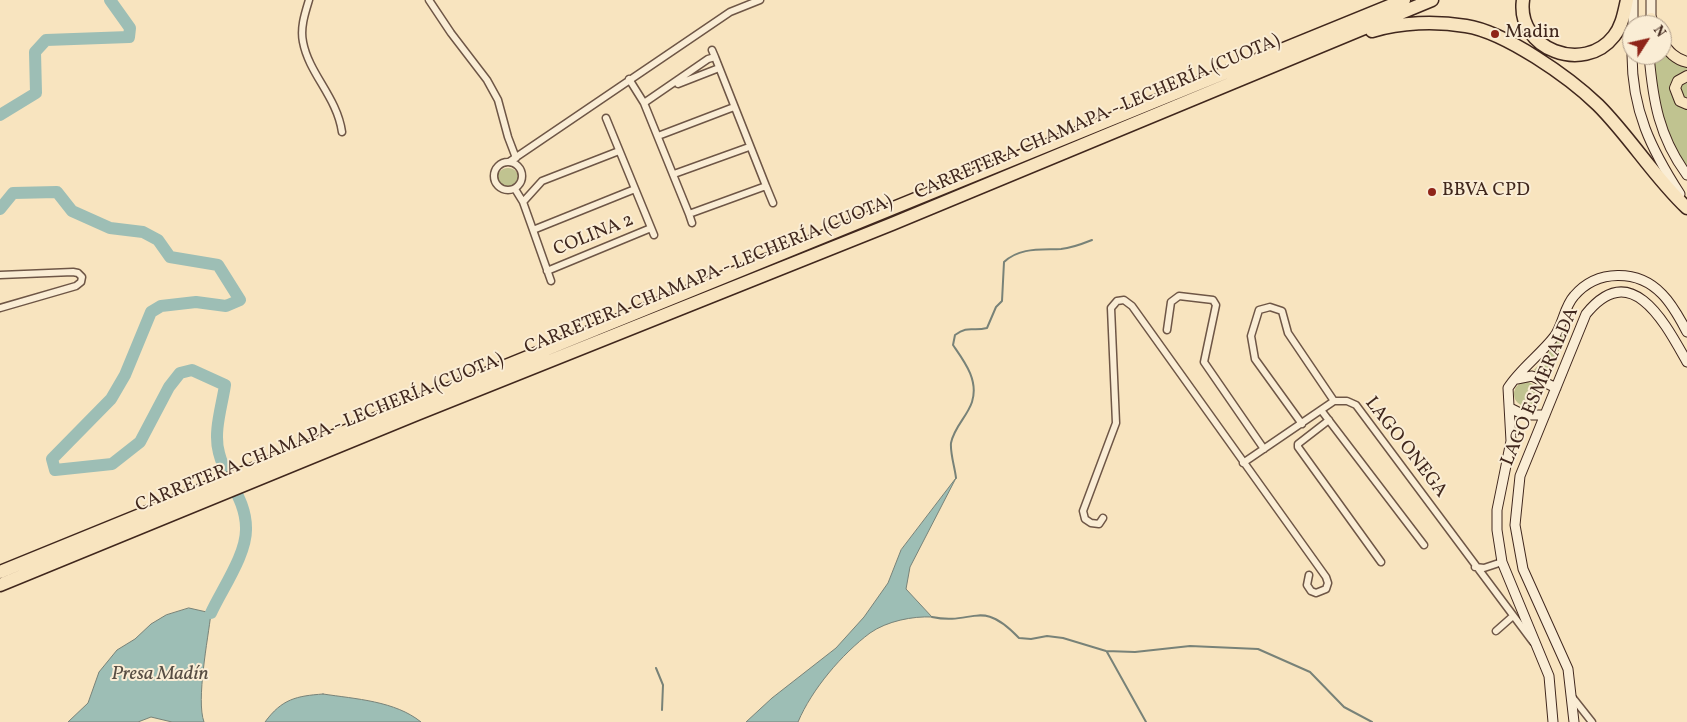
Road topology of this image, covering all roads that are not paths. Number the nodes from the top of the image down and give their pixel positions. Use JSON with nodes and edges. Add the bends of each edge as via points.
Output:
{"nodes":[{"id":1,"x":309,"y":0,"type":"edge"},
{"id":2,"x":429,"y":0,"type":"edge"},
{"id":3,"x":760,"y":0,"type":"edge"},
{"id":4,"x":1404,"y":0,"type":"edge"},
{"id":5,"x":1432,"y":0,"type":"edge"},
{"id":6,"x":1523,"y":0,"type":"edge"},
{"id":7,"x":1627,"y":0,"type":"edge"},
{"id":8,"x":1633,"y":0,"type":"edge"},
{"id":9,"x":1651,"y":0,"type":"edge"},
{"id":10,"x":1633,"y":15,"type":"edge"},
{"id":11,"x":1652,"y":15,"type":"edge"},
{"id":12,"x":1321,"y":46,"type":"junction"},
{"id":13,"x":712,"y":50,"type":"dead end"},
{"id":14,"x":1672,"y":54,"type":"edge"},
{"id":15,"x":715,"y":58,"type":"junction"},
{"id":16,"x":1687,"y":62,"type":"edge"},
{"id":17,"x":1633,"y":65,"type":"edge"},
{"id":18,"x":1650,"y":65,"type":"edge"},
{"id":19,"x":719,"y":68,"type":"junction"},
{"id":20,"x":1687,"y":76,"type":"edge"},
{"id":21,"x":629,"y":79,"type":"junction"},
{"id":22,"x":670,"y":87,"type":"junction"},
{"id":23,"x":644,"y":103,"type":"junction"},
{"id":24,"x":1687,"y":104,"type":"edge"},
{"id":25,"x":734,"y":107,"type":"junction"},
{"id":26,"x":606,"y":118,"type":"dead end"},
{"id":27,"x":342,"y":132,"type":"dead end"},
{"id":28,"x":658,"y":136,"type":"junction"},
{"id":29,"x":749,"y":147,"type":"junction"},
{"id":30,"x":620,"y":151,"type":"junction"},
{"id":31,"x":516,"y":158,"type":"junction"},
{"id":32,"x":510,"y":162,"type":"junction"},
{"id":33,"x":674,"y":174,"type":"junction"},
{"id":34,"x":1687,"y":175,"type":"edge"},
{"id":35,"x":518,"y":186,"type":"junction"},
{"id":36,"x":766,"y":186,"type":"junction"},
{"id":37,"x":635,"y":189,"type":"junction"},
{"id":38,"x":533,"y":191,"type":"junction"},
{"id":39,"x":523,"y":202,"type":"junction"},
{"id":40,"x":773,"y":203,"type":"dead end"},
{"id":41,"x":1687,"y":207,"type":"edge"},
{"id":42,"x":689,"y":214,"type":"junction"},
{"id":43,"x":692,"y":222,"type":"dead end"},
{"id":44,"x":533,"y":230,"type":"junction"},
{"id":45,"x":547,"y":271,"type":"junction"},
{"id":46,"x":0,"y":275,"type":"edge"},
{"id":47,"x":551,"y":282,"type":"dead end"},
{"id":48,"x":0,"y":308,"type":"edge"},
{"id":49,"x":1167,"y":330,"type":"dead end"},
{"id":50,"x":1687,"y":332,"type":"edge"},
{"id":51,"x":1687,"y":362,"type":"edge"},
{"id":52,"x":1528,"y":366,"type":"junction"},
{"id":53,"x":1532,"y":376,"type":"junction"},
{"id":54,"x":1513,"y":381,"type":"junction"},
{"id":55,"x":1556,"y":388,"type":"junction"},
{"id":56,"x":1334,"y":401,"type":"junction"},
{"id":57,"x":1510,"y":408,"type":"junction"},
{"id":58,"x":1321,"y":410,"type":"junction"},
{"id":59,"x":1545,"y":415,"type":"junction"},
{"id":60,"x":1328,"y":420,"type":"junction"},
{"id":61,"x":1302,"y":424,"type":"junction"},
{"id":62,"x":352,"y":435,"type":"junction"},
{"id":63,"x":1264,"y":449,"type":"junction"},
{"id":64,"x":1243,"y":463,"type":"junction"},
{"id":65,"x":1104,"y":518,"type":"dead end"},
{"id":66,"x":110,"y":533,"type":"junction"},
{"id":67,"x":1424,"y":545,"type":"dead end"},
{"id":68,"x":1381,"y":562,"type":"dead end"},
{"id":69,"x":1502,"y":562,"type":"junction"},
{"id":70,"x":1475,"y":567,"type":"junction"},
{"id":71,"x":0,"y":572,"type":"edge"},
{"id":72,"x":1308,"y":576,"type":"dead end"},
{"id":73,"x":0,"y":585,"type":"edge"},
{"id":74,"x":1513,"y":616,"type":"junction"},
{"id":75,"x":1496,"y":631,"type":"dead end"},
{"id":76,"x":1540,"y":651,"type":"junction"},
{"id":77,"x":1572,"y":698,"type":"junction"},
{"id":78,"x":1554,"y":722,"type":"edge"},
{"id":79,"x":1574,"y":722,"type":"edge"},
{"id":80,"x":1592,"y":722,"type":"edge"}],
"edges":[{"from":1,"to":27,"type":"street","via":[[303,19],[303,42],[340,118]]},
{"from":2,"to":31,"type":"street","via":[[487,80],[498,100]]},
{"from":3,"to":21,"type":"street","via":[[730,12]]},
{"from":4,"to":62,"type":"highway","name":"CARRETERA CHAMAPA - LECHERÍA (CUOTA)"},
{"from":5,"to":12,"type":"highway","name":"CARRETERA CHAMAPA - LECHERÍA (CUOTA)"},
{"from":6,"to":7,"type":"highway","via":[[1522,11],[1528,30],[1550,50],[1571,56],[1595,51],[1613,38],[1620,27]]},
{"from":8,"to":10,"type":"street"},
{"from":9,"to":11,"type":"street"},
{"from":12,"to":41,"type":"highway","via":[[1380,29],[1425,23],[1466,26],[1495,34],[1566,78],[1597,105],[1671,193]]},
{"from":12,"to":62,"type":"highway","name":"CARRETERA CHAMAPA - LECHERÍA (CUOTA)","via":[[892,224]]},
{"from":13,"to":15,"type":"street"},
{"from":14,"to":16,"type":"main road"},
{"from":15,"to":19,"type":"street"},
{"from":15,"to":22,"type":"street","via":[[708,59]]},
{"from":17,"to":41,"type":"street","via":[[1636,98],[1650,145]]},
{"from":18,"to":34,"type":"street","via":[[1656,113],[1674,158]]},
{"from":19,"to":22,"type":"street"},
{"from":19,"to":25,"type":"street"},
{"from":20,"to":24,"type":"main road","via":[[1678,81],[1675,88],[1680,101]]},
{"from":21,"to":23,"type":"street"},
{"from":21,"to":31,"type":"street"},
{"from":22,"to":23,"type":"street"},
{"from":23,"to":28,"type":"street"},
{"from":25,"to":28,"type":"street"},
{"from":25,"to":29,"type":"street"},
{"from":26,"to":30,"type":"street","name":"COLINA 2"},
{"from":28,"to":33,"type":"street"},
{"from":29,"to":33,"type":"street"},
{"from":29,"to":36,"type":"street"},
{"from":30,"to":37,"type":"street","name":"COLINA 2"},
{"from":30,"to":38,"type":"street","via":[[542,181]]},
{"from":31,"to":32,"type":"street"},
{"from":32,"to":35,"type":"street","via":[[521,170]]},
{"from":32,"to":35,"type":"street","via":[[499,166],[495,179],[501,188],[508,190]]},
{"from":33,"to":42,"type":"street"},
{"from":35,"to":38,"type":"street"},
{"from":35,"to":39,"type":"street","name":"COLINA 2"},
{"from":36,"to":40,"type":"street"},
{"from":36,"to":42,"type":"street"},
{"from":37,"to":44,"type":"street","name":"COLINA 2"},
{"from":37,"to":45,"type":"street","name":"COLINA 2","via":[[653,232]]},
{"from":38,"to":39,"type":"street"},
{"from":39,"to":44,"type":"street","name":"COLINA 2"},
{"from":42,"to":43,"type":"street"},
{"from":44,"to":45,"type":"street","name":"COLINA 2"},
{"from":45,"to":47,"type":"street","name":"COLINA 2"},
{"from":46,"to":48,"type":"street","via":[[73,272],[82,277],[76,286]]},
{"from":49,"to":63,"type":"street","via":[[1172,302],[1179,296],[1213,300],[1216,305],[1204,362]]},
{"from":50,"to":52,"type":"street","name":"LAGO ESMERALDA","via":[[1662,293],[1644,281],[1623,274],[1605,276],[1584,286],[1569,303],[1556,335]]},
{"from":51,"to":55,"type":"street","name":"LAGO ESMERALDA","via":[[1653,308],[1638,298],[1617,293],[1604,297],[1586,314]]},
{"from":52,"to":53,"type":"street"},
{"from":52,"to":54,"type":"street","name":"LAGO ESMERALDA"},
{"from":53,"to":54,"type":"street"},
{"from":53,"to":55,"type":"street"},
{"from":54,"to":57,"type":"street","name":"LAGO ESMERALDA","via":[[1507,395]]},
{"from":55,"to":59,"type":"street","name":"LAGO ESMERALDA"},
{"from":56,"to":58,"type":"street","name":"LAGO ONEGA"},
{"from":56,"to":61,"type":"street","via":[[1288,333],[1282,311],[1270,307],[1259,310],[1251,336],[1255,359]]},
{"from":56,"to":70,"type":"street","name":"LAGO ONEGA","via":[[1356,405]]},
{"from":57,"to":59,"type":"street","via":[[1524,415]]},
{"from":57,"to":69,"type":"street","name":"LAGO ESMERALDA","via":[[1511,441],[1497,510]]},
{"from":58,"to":60,"type":"street"},
{"from":58,"to":61,"type":"street","name":"LAGO ONEGA"},
{"from":59,"to":77,"type":"street","name":"LAGO ESMERALDA","via":[[1520,476],[1515,525],[1523,568],[1568,669]]},
{"from":60,"to":67,"type":"street"},
{"from":60,"to":68,"type":"street","via":[[1298,447]]},
{"from":61,"to":63,"type":"street","name":"LAGO ONEGA"},
{"from":62,"to":66,"type":"highway","name":"CARRETERA CHAMAPA - LECHERÍA (CUOTA)"},
{"from":63,"to":64,"type":"street","name":"LAGO ONEGA"},
{"from":64,"to":65,"type":"street","via":[[1132,306],[1124,300],[1117,301],[1111,308],[1116,423],[1083,511],[1091,524],[1099,524]]},
{"from":64,"to":72,"type":"street","via":[[1326,577],[1326,589],[1311,591],[1307,585]]},
{"from":66,"to":71,"type":"highway","name":"CARRETERA CHAMAPA - LECHERÍA (CUOTA)"},
{"from":66,"to":73,"type":"highway","name":"CARRETERA CHAMAPA - LECHERÍA (CUOTA)"},
{"from":69,"to":70,"type":"street","via":[[1484,568]]},
{"from":69,"to":76,"type":"street","name":"LAGO ESMERALDA"},
{"from":70,"to":74,"type":"street","name":"LAGO ONEGA"},
{"from":74,"to":75,"type":"street"},
{"from":74,"to":76,"type":"street","name":"LAGO ONEGA"},
{"from":76,"to":78,"type":"street","name":"LAGO ESMERALDA","via":[[1549,676]]},
{"from":77,"to":79,"type":"street","name":"LAGO ESMERALDA"},
{"from":77,"to":80,"type":"street"}]}
